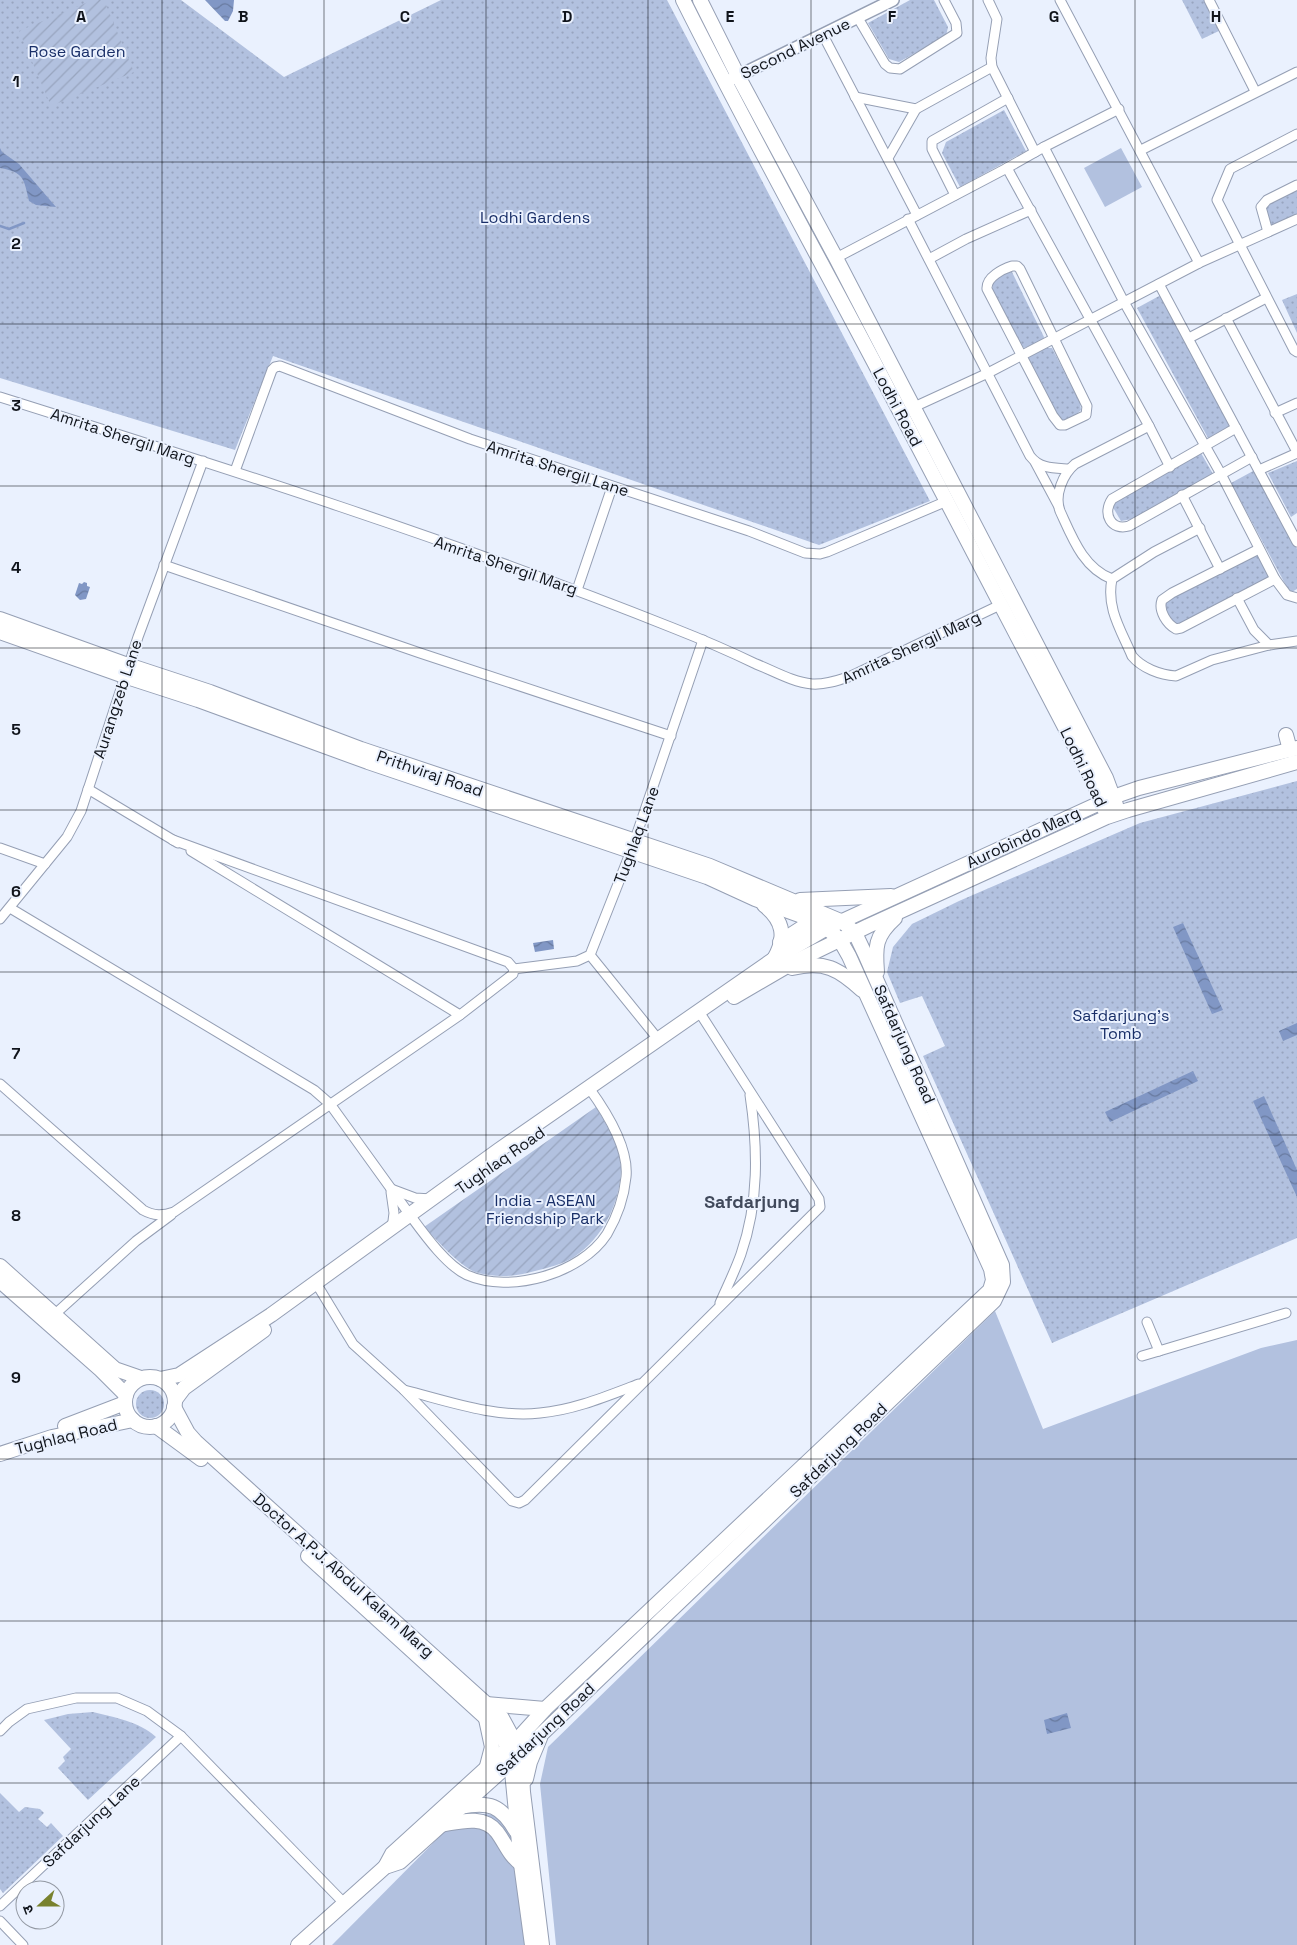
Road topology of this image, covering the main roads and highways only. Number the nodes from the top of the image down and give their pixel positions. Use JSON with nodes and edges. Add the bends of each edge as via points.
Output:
{"nodes":[{"id":1,"x":683,"y":0,"type":"edge"},
{"id":2,"x":700,"y":0,"type":"edge"},
{"id":3,"x":0,"y":620,"type":"edge"},
{"id":4,"x":0,"y":632,"type":"edge"},
{"id":5,"x":126,"y":671,"type":"junction"},
{"id":6,"x":1286,"y":735,"type":"dead end"},
{"id":7,"x":1294,"y":749,"type":"edge"},
{"id":8,"x":1297,"y":762,"type":"edge"},
{"id":9,"x":1107,"y":799,"type":"junction"},
{"id":10,"x":1113,"y":815,"type":"junction"},
{"id":11,"x":633,"y":846,"type":"junction"},
{"id":12,"x":898,"y":895,"type":"junction"},
{"id":13,"x":755,"y":899,"type":"junction"},
{"id":14,"x":794,"y":900,"type":"junction"},
{"id":15,"x":901,"y":912,"type":"junction"},
{"id":16,"x":811,"y":922,"type":"junction"},
{"id":17,"x":843,"y":922,"type":"junction"},
{"id":18,"x":827,"y":928,"type":"junction"},
{"id":19,"x":855,"y":933,"type":"junction"},
{"id":20,"x":840,"y":940,"type":"junction"},
{"id":21,"x":780,"y":942,"type":"junction"},
{"id":22,"x":777,"y":965,"type":"junction"},
{"id":23,"x":877,"y":981,"type":"junction"},
{"id":24,"x":867,"y":994,"type":"junction"},
{"id":25,"x":700,"y":1014,"type":"junction"},
{"id":26,"x":905,"y":1062,"type":"junction"},
{"id":27,"x":591,"y":1091,"type":"junction"},
{"id":28,"x":413,"y":1219,"type":"junction"},
{"id":29,"x":0,"y":1266,"type":"edge"},
{"id":30,"x":0,"y":1281,"type":"edge"},
{"id":31,"x":318,"y":1287,"type":"junction"},
{"id":32,"x":105,"y":1366,"type":"junction"},
{"id":33,"x":141,"y":1378,"type":"junction"},
{"id":34,"x":160,"y":1379,"type":"junction"},
{"id":35,"x":125,"y":1399,"type":"junction"},
{"id":36,"x":174,"y":1404,"type":"junction"},
{"id":37,"x":133,"y":1420,"type":"junction"},
{"id":38,"x":156,"y":1426,"type":"junction"},
{"id":39,"x":0,"y":1447,"type":"edge"},
{"id":40,"x":0,"y":1454,"type":"edge"},
{"id":41,"x":468,"y":1695,"type":"junction"},
{"id":42,"x":545,"y":1709,"type":"junction"},
{"id":43,"x":486,"y":1711,"type":"junction"},
{"id":44,"x":543,"y":1732,"type":"junction"},
{"id":45,"x":514,"y":1751,"type":"junction"},
{"id":46,"x":487,"y":1767,"type":"junction"},
{"id":47,"x":523,"y":1792,"type":"junction"},
{"id":48,"x":460,"y":1807,"type":"junction"},
{"id":49,"x":440,"y":1826,"type":"junction"},
{"id":50,"x":518,"y":1836,"type":"junction"},
{"id":51,"x":521,"y":1864,"type":"junction"},
{"id":52,"x":385,"y":1867,"type":"junction"},
{"id":53,"x":298,"y":1945,"type":"edge"},
{"id":54,"x":532,"y":1945,"type":"edge"},
{"id":55,"x":542,"y":1945,"type":"edge"}],
"edges":[{"from":1,"to":9,"type":"main road","name":"Lodhi Road","via":[[1089,775]]},
{"from":2,"to":9,"type":"main road","name":"Lodhi Road","via":[[1102,769]]},
{"from":3,"to":5,"type":"main road","name":"Prithviraj Road"},
{"from":4,"to":5,"type":"main road","name":"Prithviraj Road"},
{"from":5,"to":11,"type":"main road","name":"Prithviraj Road","via":[[368,762]]},
{"from":6,"to":7,"type":"main road"},
{"from":7,"to":9,"type":"main road","name":"Aurobindo Marg"},
{"from":8,"to":10,"type":"main road","name":"Aurobindo Marg"},
{"from":9,"to":10,"type":"main road","name":"Lodhi Road"},
{"from":9,"to":12,"type":"main road","name":"Aurobindo Marg"},
{"from":10,"to":15,"type":"main road","name":"Aurobindo Marg"},
{"from":11,"to":13,"type":"main road","name":"Prithviraj Road"},
{"from":11,"to":14,"type":"main road","name":"Prithviraj Road","via":[[710,866]]},
{"from":12,"to":14,"type":"main road"},
{"from":12,"to":17,"type":"main road","name":"Aurobindo Marg"},
{"from":13,"to":16,"type":"main road","name":"Prithviraj Road"},
{"from":13,"to":21,"type":"main road","via":[[780,922]]},
{"from":14,"to":17,"type":"main road","name":"Prithviraj Road"},
{"from":15,"to":19,"type":"main road","name":"Aurobindo Marg"},
{"from":15,"to":23,"type":"main road","via":[[878,939]]},
{"from":16,"to":18,"type":"main road","name":"Prithviraj Road"},
{"from":16,"to":21,"type":"main road"},
{"from":17,"to":18,"type":"main road","name":"Aurobindo Marg"},
{"from":17,"to":19,"type":"main road","name":"Prithviraj Road"},
{"from":18,"to":20,"type":"main road"},
{"from":18,"to":22,"type":"main road","name":"Tughlaq Road"},
{"from":19,"to":20,"type":"main road","name":"Aurobindo Marg"},
{"from":19,"to":23,"type":"main road","name":"Safdarjung Road"},
{"from":20,"to":22,"type":"main road","name":"Tughlaq Road"},
{"from":20,"to":24,"type":"main road","name":"Safdarjung Road"},
{"from":21,"to":22,"type":"main road"},
{"from":22,"to":24,"type":"main road","via":[[829,967],[848,977]]},
{"from":22,"to":25,"type":"main road","name":"Tughlaq Road"},
{"from":23,"to":26,"type":"main road","name":"Safdarjung Road"},
{"from":24,"to":26,"type":"main road","name":"Safdarjung Road"},
{"from":25,"to":27,"type":"main road","name":"Tughlaq Road"},
{"from":25,"to":27,"type":"main road","name":"Tughlaq Road","via":[[658,1039]]},
{"from":26,"to":42,"type":"main road","name":"Safdarjung Road","via":[[991,1269],[990,1290]]},
{"from":26,"to":44,"type":"main road","name":"Safdarjung Road","via":[[1002,1265],[1003,1282],[994,1301]]},
{"from":27,"to":28,"type":"main road","name":"Tughlaq Road"},
{"from":27,"to":28,"type":"main road","name":"Tughlaq Road","via":[[433,1199]]},
{"from":28,"to":31,"type":"main road","name":"Tughlaq Road"},
{"from":28,"to":31,"type":"main road","name":"Tughlaq Road","via":[[392,1229]]},
{"from":29,"to":32,"type":"main road"},
{"from":30,"to":32,"type":"main road"},
{"from":31,"to":34,"type":"main road","name":"Tughlaq Road","via":[[179,1375]]},
{"from":31,"to":36,"type":"main road","name":"Tughlaq Road","via":[[184,1388]]},
{"from":32,"to":33,"type":"main road"},
{"from":32,"to":35,"type":"main road"},
{"from":33,"to":34,"type":"main road"},
{"from":33,"to":35,"type":"main road","via":[[131,1385]]},
{"from":34,"to":36,"type":"main road","via":[[171,1389]]},
{"from":35,"to":37,"type":"main road","via":[[127,1412]]},
{"from":35,"to":39,"type":"main road","name":"Tughlaq Road","via":[[84,1420]]},
{"from":36,"to":38,"type":"main road","via":[[166,1420]]},
{"from":36,"to":41,"type":"main road","name":"Doctor A.P.J. Abdul Kalam Marg","via":[[196,1442]]},
{"from":37,"to":38,"type":"main road","via":[[141,1425]]},
{"from":37,"to":40,"type":"main road","name":"Tughlaq Road","via":[[52,1438]]},
{"from":38,"to":41,"type":"main road","name":"Doctor A.P.J. Abdul Kalam Marg","via":[[192,1450]]},
{"from":41,"to":43,"type":"main road","name":"Doctor A.P.J. Abdul Kalam Marg"},
{"from":42,"to":43,"type":"main road"},
{"from":42,"to":45,"type":"main road","name":"Safdarjung Road"},
{"from":43,"to":45,"type":"main road","name":"Doctor A.P.J. Abdul Kalam Marg","via":[[502,1718]]},
{"from":43,"to":46,"type":"main road","via":[[492,1747]]},
{"from":44,"to":45,"type":"main road","name":"Safdarjung Road"},
{"from":44,"to":47,"type":"main road","via":[[530,1762]]},
{"from":45,"to":46,"type":"main road","name":"Safdarjung Road"},
{"from":45,"to":47,"type":"main road"},
{"from":45,"to":48,"type":"main road","name":"Safdarjung Road"},
{"from":45,"to":50,"type":"main road"},
{"from":46,"to":52,"type":"main road","name":"Safdarjung Road","via":[[392,1854]]},
{"from":47,"to":55,"type":"main road"},
{"from":48,"to":49,"type":"main road","name":"Safdarjung Road"},
{"from":48,"to":50,"type":"main road","via":[[473,1804],[501,1810]]},
{"from":49,"to":51,"type":"main road","via":[[466,1821],[489,1825]]},
{"from":49,"to":52,"type":"main road","name":"Safdarjung Road","via":[[400,1862]]},
{"from":50,"to":51,"type":"main road"},
{"from":51,"to":54,"type":"main road"},
{"from":52,"to":53,"type":"main road","name":"Safdarjung Road"}]}
